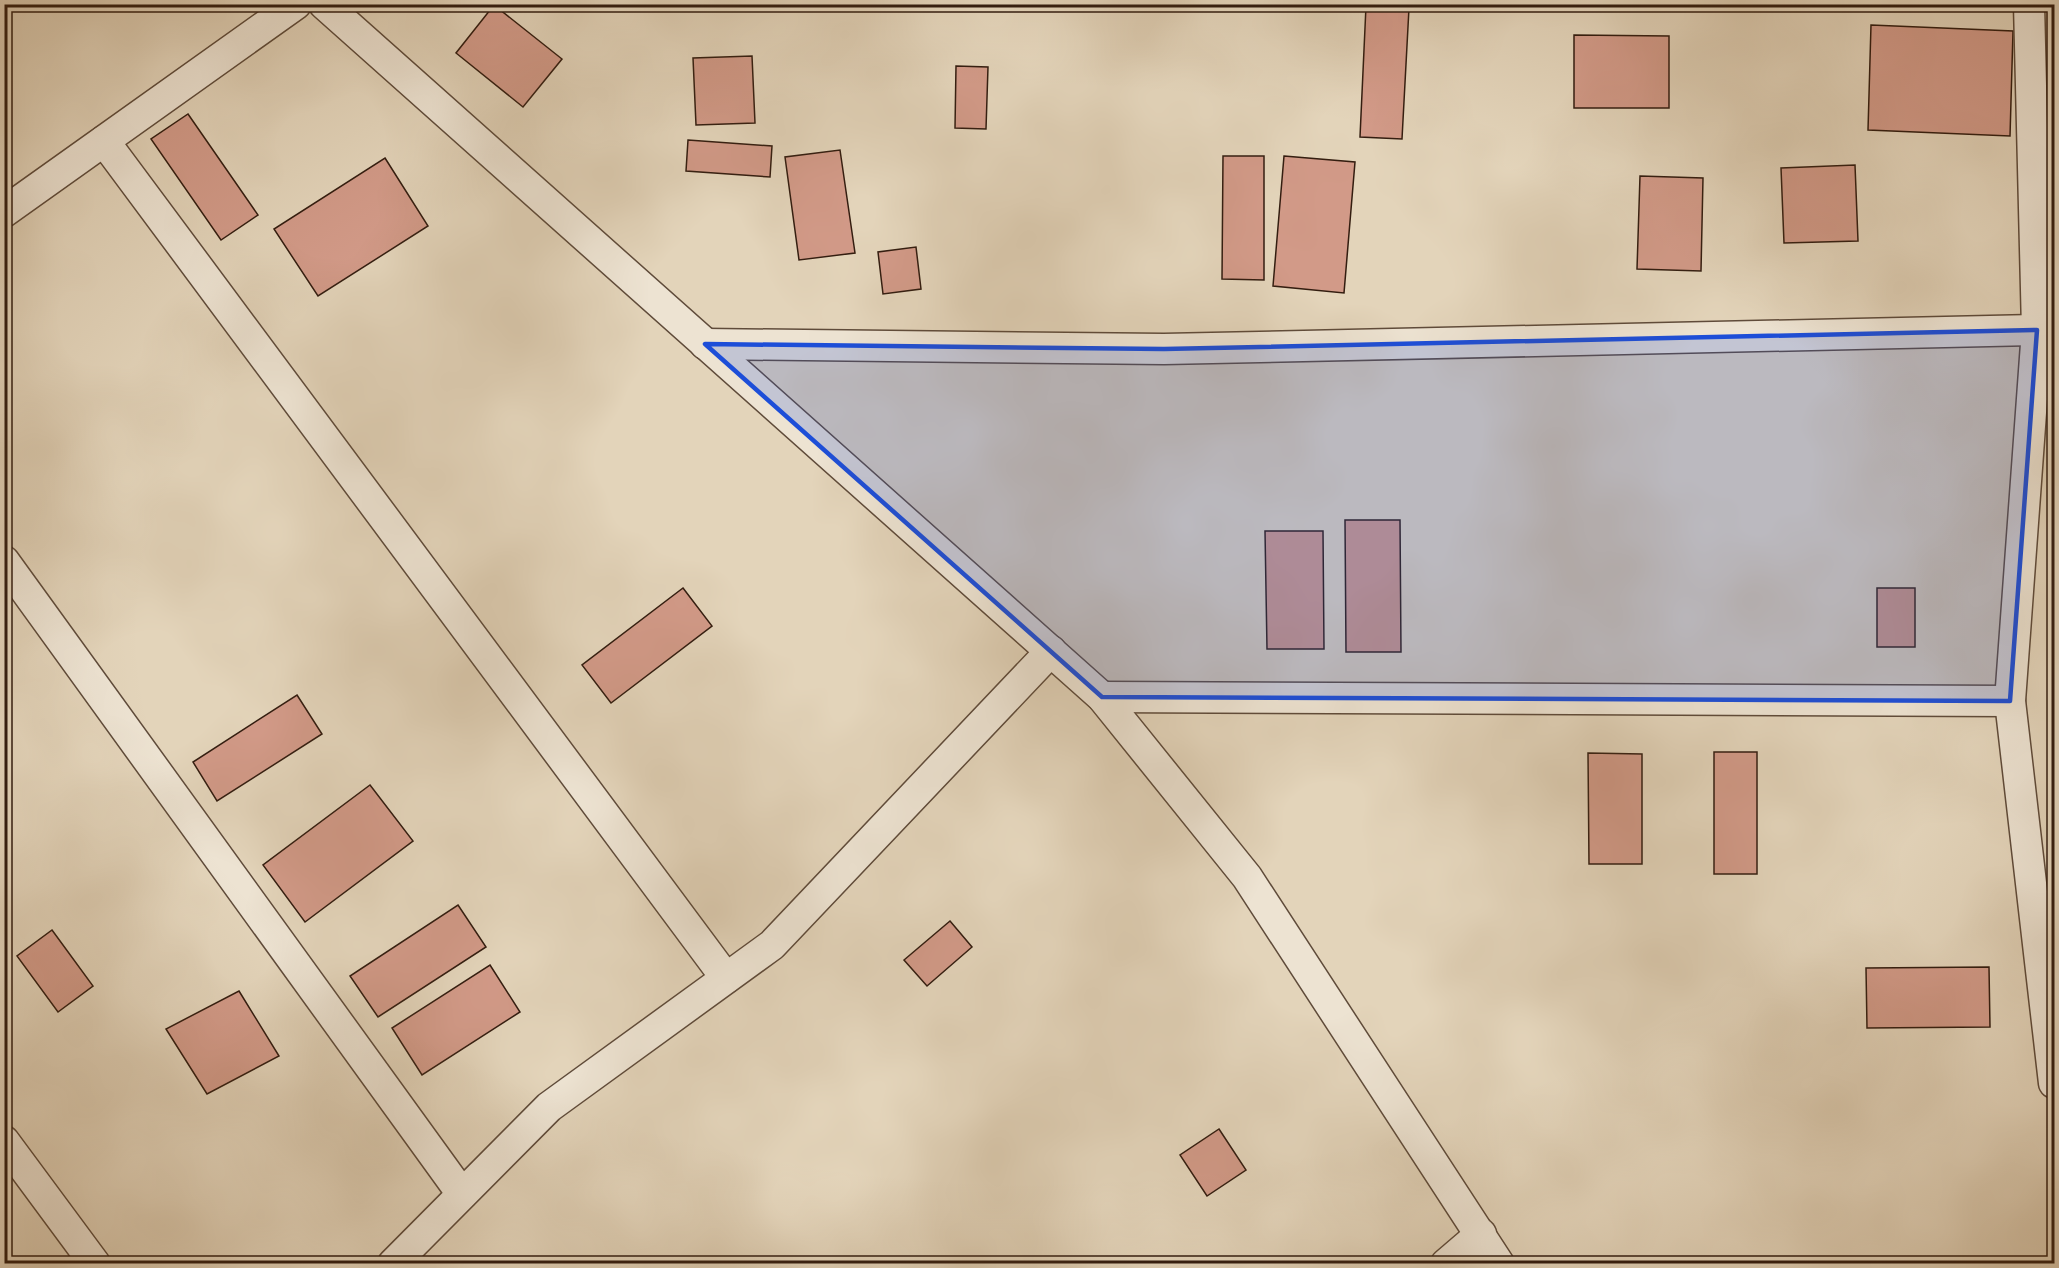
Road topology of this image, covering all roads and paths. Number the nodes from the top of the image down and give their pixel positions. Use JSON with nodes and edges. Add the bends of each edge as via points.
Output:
{"nodes":[{"id":1,"x":296,"y":4,"type":"edge"},
{"id":2,"x":324,"y":4,"type":"edge"},
{"id":3,"x":2029,"y":4,"type":"edge"},
{"id":4,"x":104,"y":141,"type":"junction"},
{"id":5,"x":4,"y":212,"type":"edge"},
{"id":6,"x":2046,"y":332,"type":"edge"},
{"id":7,"x":705,"y":344,"type":"junction"},
{"id":8,"x":4,"y":561,"type":"edge"},
{"id":9,"x":1051,"y":651,"type":"junction"},
{"id":10,"x":1102,"y":697,"type":"junction"},
{"id":11,"x":2010,"y":701,"type":"junction"},
{"id":12,"x":726,"y":978,"type":"junction"},
{"id":13,"x":2055,"y":1083,"type":"edge"},
{"id":14,"x":4,"y":1142,"type":"edge"},
{"id":15,"x":462,"y":1194,"type":"junction"},
{"id":16,"x":1481,"y":1234,"type":"junction"},
{"id":17,"x":95,"y":1263,"type":"edge"},
{"id":18,"x":393,"y":1263,"type":"edge"},
{"id":19,"x":1446,"y":1263,"type":"edge"},
{"id":20,"x":1499,"y":1263,"type":"edge"}],
"edges":[{"from":1,"to":4,"type":"street"},
{"from":2,"to":7,"type":"street"},
{"from":3,"to":6,"type":"street"},
{"from":4,"to":5,"type":"street"},
{"from":4,"to":12,"type":"street"},
{"from":6,"to":7,"type":"street","via":[[1164,349]]},
{"from":6,"to":11,"type":"street"},
{"from":7,"to":9,"type":"street"},
{"from":8,"to":15,"type":"street"},
{"from":9,"to":10,"type":"street"},
{"from":9,"to":12,"type":"street","via":[[772,945]]},
{"from":10,"to":11,"type":"street"},
{"from":10,"to":16,"type":"street","via":[[1247,878]]},
{"from":11,"to":13,"type":"street"},
{"from":12,"to":15,"type":"street","via":[[549,1107]]},
{"from":14,"to":17,"type":"street"},
{"from":15,"to":18,"type":"street"},
{"from":16,"to":19,"type":"street"},
{"from":16,"to":20,"type":"street"}]}
